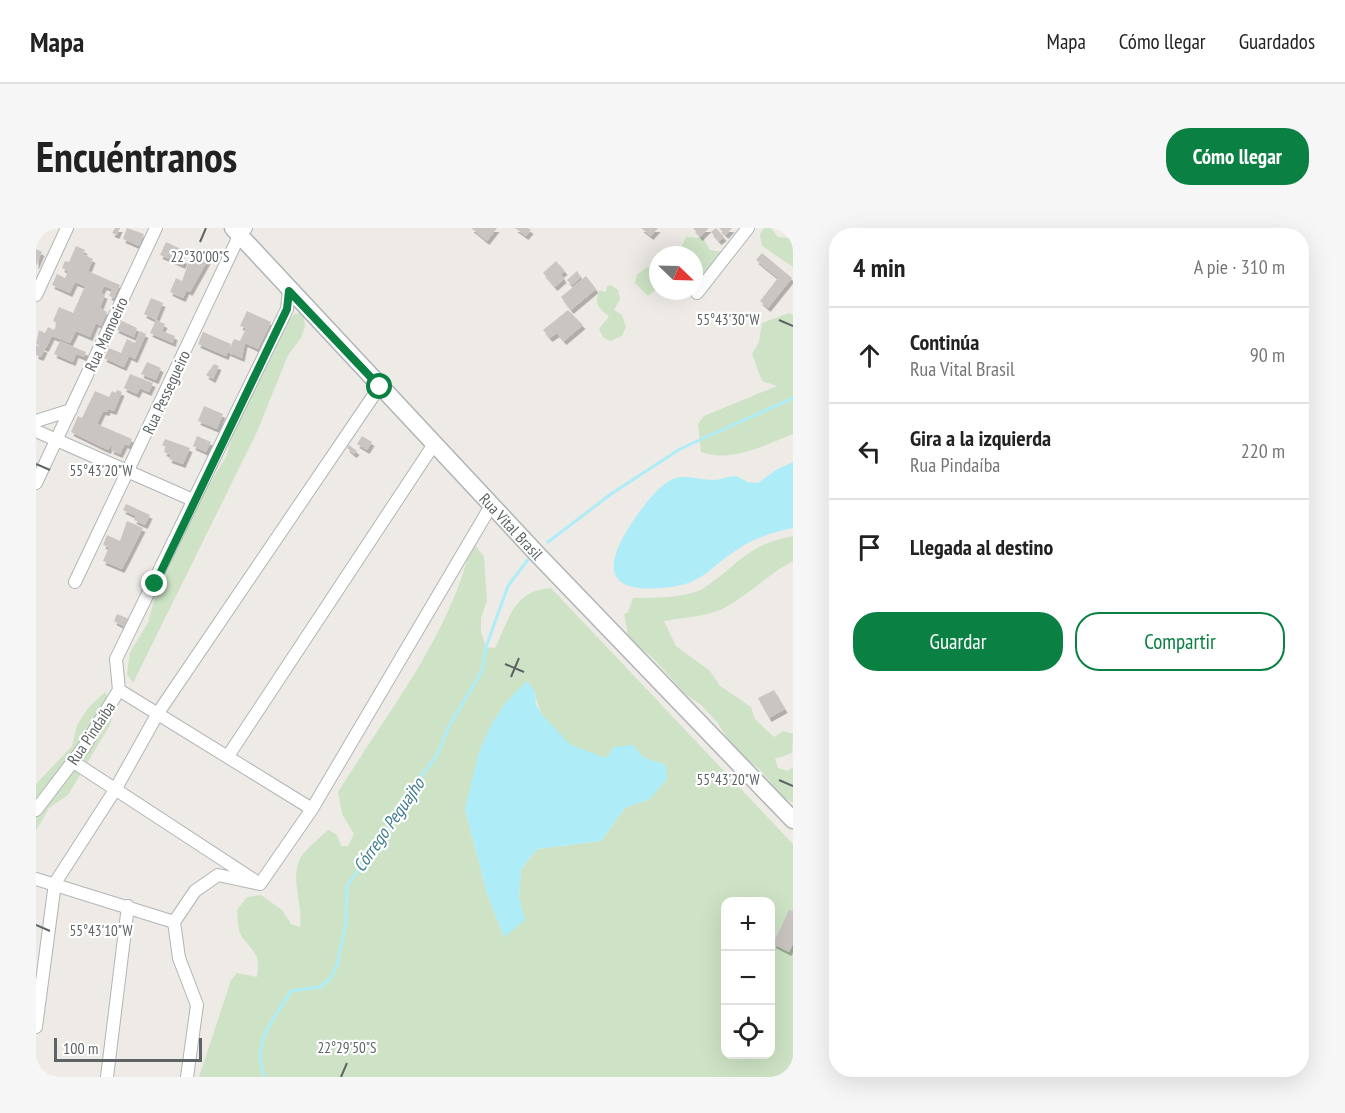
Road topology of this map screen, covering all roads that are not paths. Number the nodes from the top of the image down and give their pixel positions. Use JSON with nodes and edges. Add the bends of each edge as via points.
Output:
{"nodes":[{"id":1,"x":67,"y":228,"type":"edge"},
{"id":2,"x":156,"y":228,"type":"edge"},
{"id":3,"x":748,"y":228,"type":"edge"},
{"id":4,"x":240,"y":230,"type":"edge"},
{"id":5,"x":703,"y":284,"type":"edge"},
{"id":6,"x":289,"y":291,"type":"junction"},
{"id":7,"x":36,"y":295,"type":"edge"},
{"id":8,"x":380,"y":387,"type":"junction"},
{"id":9,"x":71,"y":410,"type":"junction"},
{"id":10,"x":36,"y":421,"type":"edge"},
{"id":11,"x":36,"y":431,"type":"edge"},
{"id":12,"x":57,"y":440,"type":"junction"},
{"id":13,"x":434,"y":444,"type":"junction"},
{"id":14,"x":128,"y":473,"type":"junction"},
{"id":15,"x":36,"y":483,"type":"edge"},
{"id":16,"x":193,"y":500,"type":"junction"},
{"id":17,"x":492,"y":504,"type":"junction"},
{"id":18,"x":75,"y":582,"type":"dead end"},
{"id":19,"x":119,"y":690,"type":"junction"},
{"id":20,"x":158,"y":713,"type":"junction"},
{"id":21,"x":228,"y":756,"type":"junction"},
{"id":22,"x":72,"y":761,"type":"junction"},
{"id":23,"x":115,"y":790,"type":"junction"},
{"id":24,"x":312,"y":809,"type":"junction"},
{"id":25,"x":36,"y":810,"type":"edge"},
{"id":26,"x":793,"y":820,"type":"edge"},
{"id":27,"x":36,"y":879,"type":"edge"},
{"id":28,"x":55,"y":883,"type":"junction"},
{"id":29,"x":260,"y":884,"type":"junction"},
{"id":30,"x":128,"y":906,"type":"junction"},
{"id":31,"x":174,"y":922,"type":"junction"},
{"id":32,"x":36,"y":1027,"type":"edge"},
{"id":33,"x":106,"y":1077,"type":"edge"},
{"id":34,"x":187,"y":1077,"type":"edge"}],
"edges":[{"from":1,"to":7,"type":"street"},
{"from":2,"to":9,"type":"street","name":"Rua Mamoeiro"},
{"from":3,"to":5,"type":"street"},
{"from":4,"to":6,"type":"main road","name":"Rua Vital Brasil"},
{"from":4,"to":14,"type":"street","name":"Rua Pessegueiro"},
{"from":6,"to":8,"type":"main road","name":"Rua Vital Brasil"},
{"from":6,"to":16,"type":"street","name":"Rua Pindaíba","via":[[287,309]]},
{"from":8,"to":13,"type":"main road","name":"Rua Vital Brasil"},
{"from":8,"to":20,"type":"street"},
{"from":9,"to":10,"type":"street"},
{"from":9,"to":12,"type":"street","name":"Rua Mamoeiro"},
{"from":11,"to":12,"type":"street"},
{"from":12,"to":14,"type":"street"},
{"from":12,"to":15,"type":"street","name":"Rua Mamoeiro"},
{"from":13,"to":17,"type":"main road","name":"Rua Vital Brasil"},
{"from":13,"to":21,"type":"street"},
{"from":14,"to":16,"type":"street"},
{"from":14,"to":18,"type":"street","name":"Rua Pessegueiro"},
{"from":16,"to":19,"type":"street","name":"Rua Pindaíba","via":[[116,659]]},
{"from":17,"to":24,"type":"street"},
{"from":17,"to":26,"type":"main road","name":"Rua Vital Brasil"},
{"from":19,"to":20,"type":"street"},
{"from":19,"to":22,"type":"street","name":"Rua Pindaíba"},
{"from":20,"to":21,"type":"street"},
{"from":20,"to":23,"type":"street"},
{"from":21,"to":24,"type":"street"},
{"from":22,"to":23,"type":"street"},
{"from":22,"to":25,"type":"street","name":"Rua Pindaíba"},
{"from":23,"to":28,"type":"street"},
{"from":23,"to":29,"type":"street"},
{"from":24,"to":29,"type":"street"},
{"from":27,"to":28,"type":"street"},
{"from":28,"to":30,"type":"street"},
{"from":28,"to":32,"type":"street"},
{"from":29,"to":31,"type":"street","via":[[218,875],[195,891]]},
{"from":30,"to":31,"type":"street"},
{"from":30,"to":33,"type":"street"},
{"from":31,"to":34,"type":"street","via":[[179,958],[197,1005]]}]}
